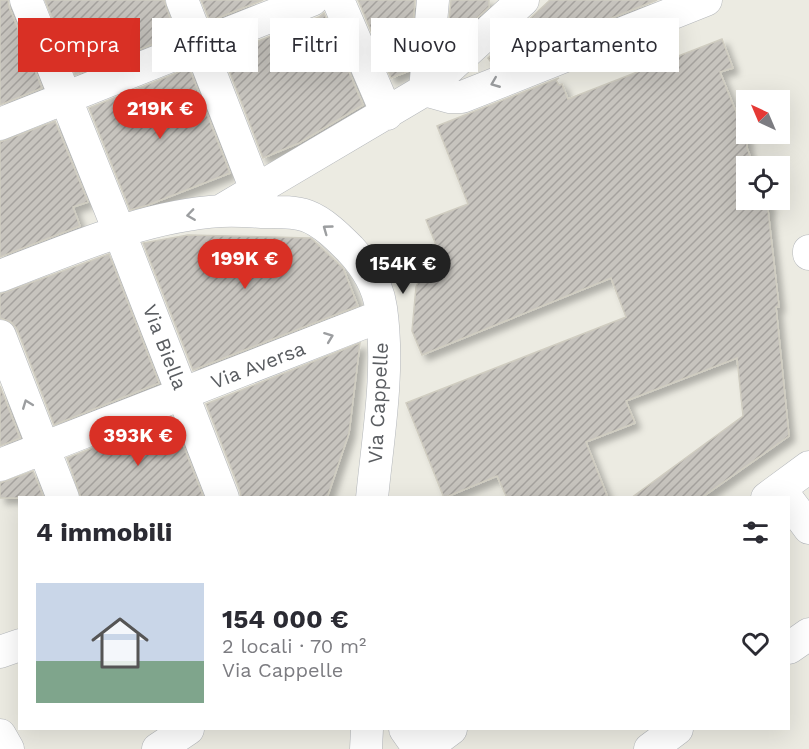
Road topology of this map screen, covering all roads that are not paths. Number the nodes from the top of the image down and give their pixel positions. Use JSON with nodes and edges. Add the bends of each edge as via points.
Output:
{"nodes":[{"id":1,"x":26,"y":0,"type":"edge"},
{"id":2,"x":182,"y":0,"type":"edge"},
{"id":3,"x":312,"y":0,"type":"edge"},
{"id":4,"x":338,"y":0,"type":"edge"},
{"id":5,"x":433,"y":0,"type":"edge"},
{"id":6,"x":523,"y":0,"type":"edge"},
{"id":7,"x":706,"y":0,"type":"edge"},
{"id":8,"x":189,"y":18,"type":"edge"},
{"id":9,"x":258,"y":22,"type":"edge"},
{"id":10,"x":152,"y":63,"type":"edge"},
{"id":11,"x":206,"y":72,"type":"edge"},
{"id":12,"x":425,"y":90,"type":"junction"},
{"id":13,"x":66,"y":97,"type":"junction"},
{"id":14,"x":387,"y":114,"type":"junction"},
{"id":15,"x":0,"y":124,"type":"edge"},
{"id":16,"x":242,"y":204,"type":"junction"},
{"id":17,"x":119,"y":231,"type":"junction"},
{"id":18,"x":0,"y":276,"type":"edge"},
{"id":19,"x":381,"y":316,"type":"junction"},
{"id":20,"x":0,"y":336,"type":"edge"},
{"id":21,"x":183,"y":394,"type":"junction"},
{"id":22,"x":44,"y":448,"type":"junction"},
{"id":23,"x":0,"y":465,"type":"edge"},
{"id":24,"x":809,"y":467,"type":"edge"},
{"id":25,"x":62,"y":496,"type":"edge"},
{"id":26,"x":222,"y":496,"type":"edge"},
{"id":27,"x":372,"y":496,"type":"edge"},
{"id":28,"x":780,"y":496,"type":"edge"},
{"id":29,"x":790,"y":507,"type":"edge"},
{"id":30,"x":809,"y":528,"type":"edge"},
{"id":31,"x":809,"y":634,"type":"edge"},
{"id":32,"x":18,"y":646,"type":"edge"},
{"id":33,"x":790,"y":647,"type":"edge"},
{"id":34,"x":0,"y":652,"type":"edge"},
{"id":35,"x":367,"y":730,"type":"edge"},
{"id":36,"x":406,"y":730,"type":"edge"},
{"id":37,"x":450,"y":730,"type":"edge"},
{"id":38,"x":676,"y":730,"type":"edge"},
{"id":39,"x":0,"y":735,"type":"edge"},
{"id":40,"x":8,"y":749,"type":"edge"},
{"id":41,"x":366,"y":749,"type":"edge"},
{"id":42,"x":422,"y":749,"type":"edge"},
{"id":43,"x":650,"y":749,"type":"edge"}],
"edges":[{"from":1,"to":13,"type":"street","name":"Via Biella"},
{"from":2,"to":8,"type":"street"},
{"from":3,"to":9,"type":"street"},
{"from":4,"to":14,"type":"street"},
{"from":5,"to":12,"type":"street"},
{"from":6,"to":12,"type":"street"},
{"from":7,"to":12,"type":"street","one_way":true,"via":[[462,97]]},
{"from":10,"to":13,"type":"street"},
{"from":11,"to":16,"type":"street"},
{"from":12,"to":14,"type":"street"},
{"from":13,"to":15,"type":"street"},
{"from":13,"to":17,"type":"street","name":"Via Biella"},
{"from":14,"to":16,"type":"street"},
{"from":16,"to":17,"type":"street","one_way":true},
{"from":19,"to":16,"type":"street","name":"Via Cappelle","one_way":true,"via":[[370,274],[341,239],[307,216]]},
{"from":17,"to":18,"type":"street"},
{"from":17,"to":21,"type":"street","name":"Via Biella"},
{"from":21,"to":19,"type":"street","name":"Via Aversa","one_way":true},
{"from":19,"to":27,"type":"street","name":"Via Cappelle","via":[[384,373]]},
{"from":22,"to":20,"type":"street","one_way":true},
{"from":21,"to":22,"type":"street","name":"Via Aversa"},
{"from":21,"to":26,"type":"street","name":"Via Biella"},
{"from":22,"to":23,"type":"street","name":"Via Aversa"},
{"from":22,"to":25,"type":"street"},
{"from":24,"to":28,"type":"street"},
{"from":29,"to":30,"type":"street"},
{"from":31,"to":33,"type":"street"},
{"from":32,"to":34,"type":"street"},
{"from":35,"to":41,"type":"street"},
{"from":36,"to":42,"type":"street"},
{"from":37,"to":42,"type":"street"},
{"from":38,"to":43,"type":"street"},
{"from":39,"to":40,"type":"street"}]}
